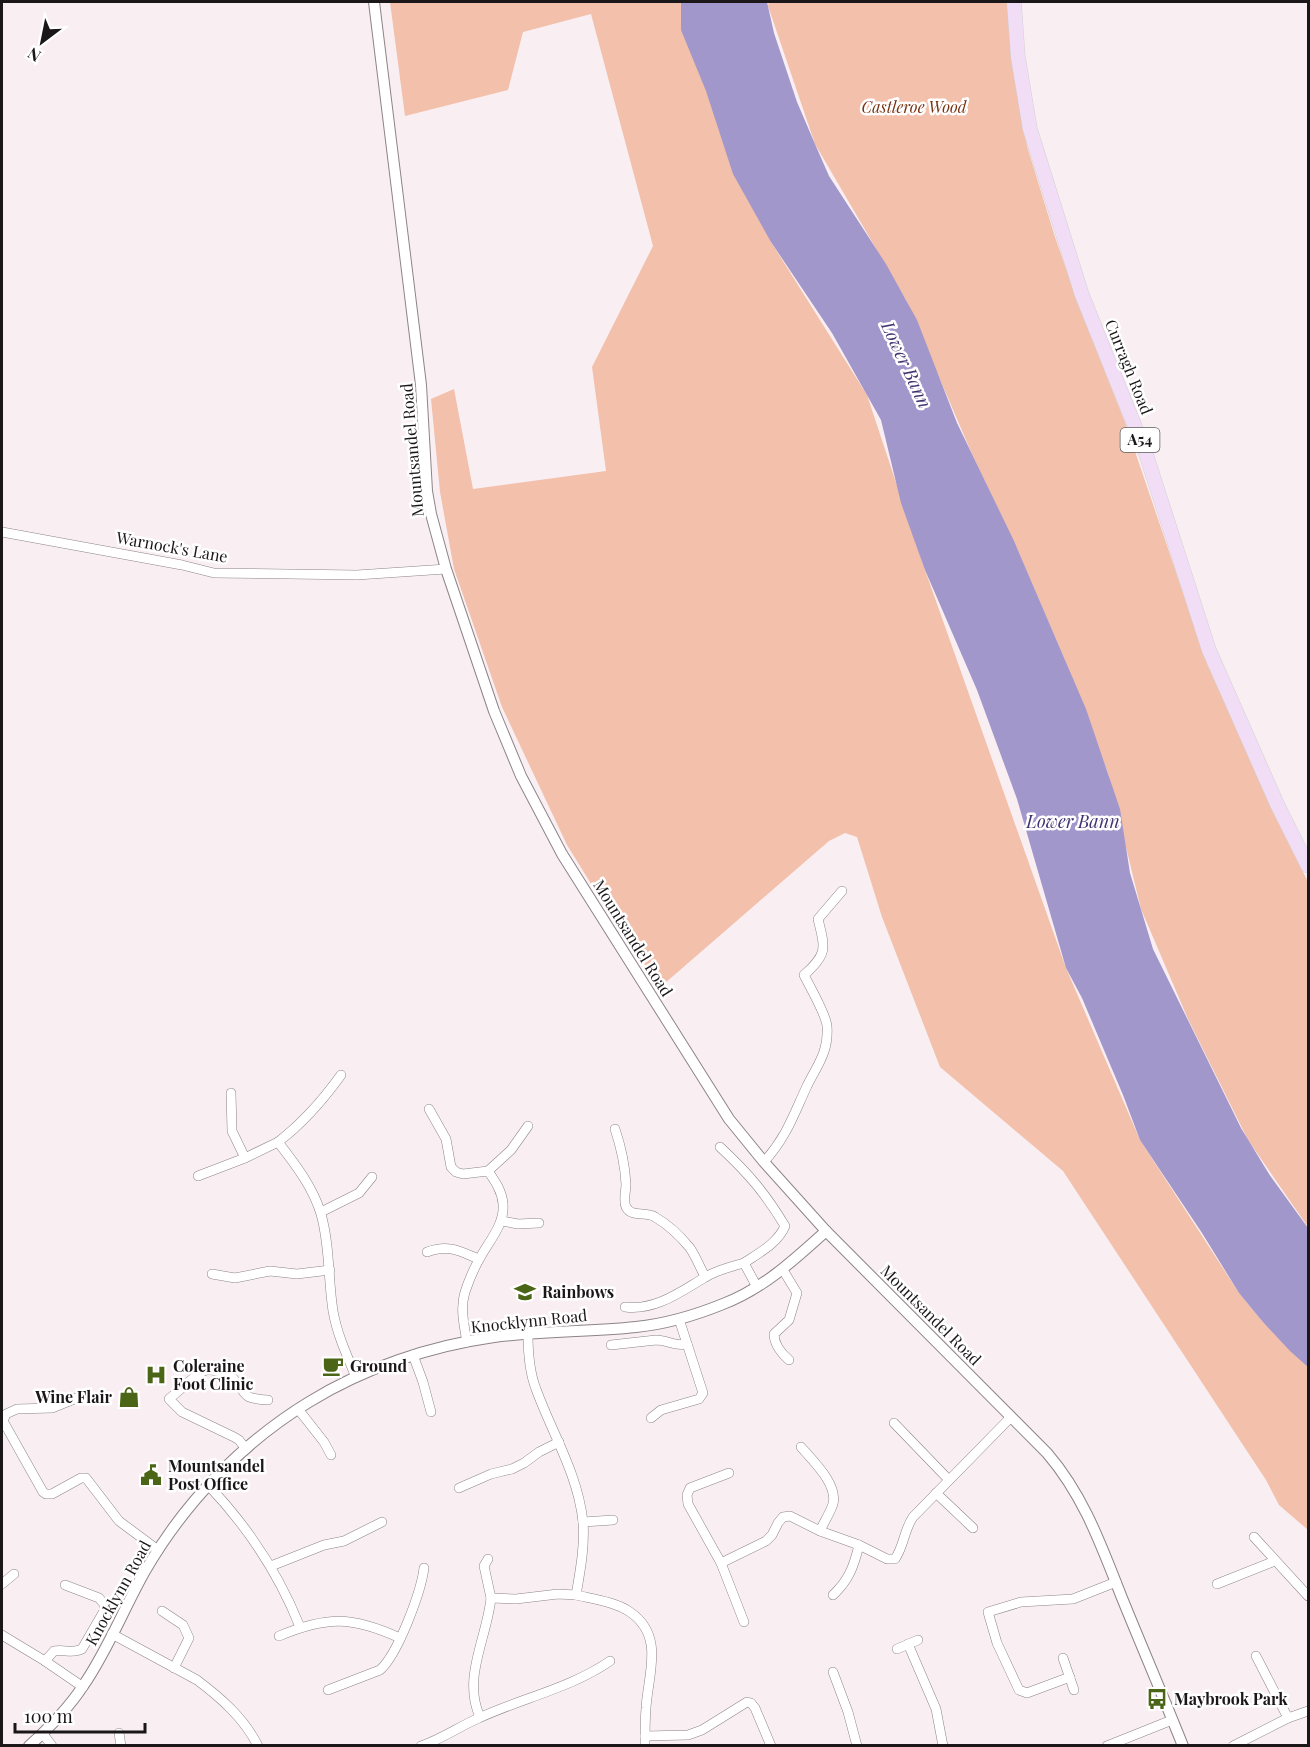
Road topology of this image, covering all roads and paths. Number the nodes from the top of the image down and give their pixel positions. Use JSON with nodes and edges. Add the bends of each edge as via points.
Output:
{"nodes":[{"id":1,"x":374,"y":2,"type":"edge"},
{"id":2,"x":1014,"y":2,"type":"edge"},
{"id":3,"x":2,"y":532,"type":"edge"},
{"id":4,"x":446,"y":569,"type":"junction"},
{"id":5,"x":1308,"y":866,"type":"edge"},
{"id":6,"x":842,"y":891,"type":"dead end"},
{"id":7,"x":340,"y":1075,"type":"dead end"},
{"id":8,"x":231,"y":1093,"type":"dead end"},
{"id":9,"x":429,"y":1109,"type":"dead end"},
{"id":10,"x":528,"y":1126,"type":"dead end"},
{"id":11,"x":615,"y":1129,"type":"dead end"},
{"id":12,"x":278,"y":1142,"type":"junction"},
{"id":13,"x":720,"y":1148,"type":"dead end"},
{"id":14,"x":245,"y":1158,"type":"junction"},
{"id":15,"x":764,"y":1162,"type":"junction"},
{"id":16,"x":488,"y":1171,"type":"junction"},
{"id":17,"x":198,"y":1176,"type":"dead end"},
{"id":18,"x":372,"y":1177,"type":"dead end"},
{"id":19,"x":321,"y":1212,"type":"junction"},
{"id":20,"x":502,"y":1221,"type":"junction"},
{"id":21,"x":539,"y":1222,"type":"dead end"},
{"id":22,"x":826,"y":1231,"type":"junction"},
{"id":23,"x":427,"y":1252,"type":"dead end"},
{"id":24,"x":479,"y":1259,"type":"junction"},
{"id":25,"x":744,"y":1263,"type":"junction"},
{"id":26,"x":330,"y":1270,"type":"junction"},
{"id":27,"x":783,"y":1270,"type":"junction"},
{"id":28,"x":212,"y":1274,"type":"dead end"},
{"id":29,"x":705,"y":1277,"type":"junction"},
{"id":30,"x":757,"y":1287,"type":"junction"},
{"id":31,"x":625,"y":1307,"type":"dead end"},
{"id":32,"x":679,"y":1319,"type":"junction"},
{"id":33,"x":528,"y":1334,"type":"junction"},
{"id":34,"x":467,"y":1342,"type":"junction"},
{"id":35,"x":687,"y":1344,"type":"junction"},
{"id":36,"x":611,"y":1345,"type":"dead end"},
{"id":37,"x":413,"y":1356,"type":"junction"},
{"id":38,"x":789,"y":1360,"type":"dead end"},
{"id":39,"x":356,"y":1377,"type":"junction"},
{"id":40,"x":84,"y":1395,"type":"dead end"},
{"id":41,"x":268,"y":1400,"type":"dead end"},
{"id":42,"x":298,"y":1409,"type":"junction"},
{"id":43,"x":431,"y":1412,"type":"dead end"},
{"id":44,"x":1011,"y":1417,"type":"junction"},
{"id":45,"x":651,"y":1418,"type":"dead end"},
{"id":46,"x":894,"y":1423,"type":"dead end"},
{"id":47,"x":559,"y":1442,"type":"junction"},
{"id":48,"x":801,"y":1447,"type":"dead end"},
{"id":49,"x":246,"y":1449,"type":"junction"},
{"id":50,"x":331,"y":1455,"type":"dead end"},
{"id":51,"x":729,"y":1473,"type":"dead end"},
{"id":52,"x":949,"y":1480,"type":"junction"},
{"id":53,"x":208,"y":1485,"type":"junction"},
{"id":54,"x":459,"y":1488,"type":"dead end"},
{"id":55,"x":936,"y":1493,"type":"junction"},
{"id":56,"x":613,"y":1520,"type":"dead end"},
{"id":57,"x":382,"y":1522,"type":"dead end"},
{"id":58,"x":583,"y":1522,"type":"junction"},
{"id":59,"x":973,"y":1528,"type":"dead end"},
{"id":60,"x":820,"y":1531,"type":"junction"},
{"id":61,"x":1254,"y":1537,"type":"dead end"},
{"id":62,"x":859,"y":1545,"type":"junction"},
{"id":63,"x":158,"y":1550,"type":"junction"},
{"id":64,"x":488,"y":1559,"type":"dead end"},
{"id":65,"x":1275,"y":1561,"type":"junction"},
{"id":66,"x":721,"y":1563,"type":"junction"},
{"id":67,"x":271,"y":1566,"type":"junction"},
{"id":68,"x":424,"y":1568,"type":"dead end"},
{"id":69,"x":14,"y":1574,"type":"dead end"},
{"id":70,"x":1116,"y":1582,"type":"junction"},
{"id":71,"x":2,"y":1584,"type":"edge"},
{"id":72,"x":1217,"y":1584,"type":"dead end"},
{"id":73,"x":65,"y":1586,"type":"dead end"},
{"id":74,"x":833,"y":1594,"type":"dead end"},
{"id":75,"x":576,"y":1595,"type":"junction"},
{"id":76,"x":1308,"y":1596,"type":"edge"},
{"id":77,"x":491,"y":1598,"type":"junction"},
{"id":78,"x":162,"y":1611,"type":"dead end"},
{"id":79,"x":744,"y":1622,"type":"dead end"},
{"id":80,"x":300,"y":1627,"type":"junction"},
{"id":81,"x":112,"y":1634,"type":"junction"},
{"id":82,"x":2,"y":1636,"type":"edge"},
{"id":83,"x":279,"y":1636,"type":"dead end"},
{"id":84,"x":400,"y":1638,"type":"junction"},
{"id":85,"x":918,"y":1640,"type":"dead end"},
{"id":86,"x":908,"y":1644,"type":"junction"},
{"id":87,"x":897,"y":1649,"type":"dead end"},
{"id":88,"x":1256,"y":1656,"type":"dead end"},
{"id":89,"x":1063,"y":1658,"type":"dead end"},
{"id":90,"x":45,"y":1661,"type":"junction"},
{"id":91,"x":610,"y":1661,"type":"dead end"},
{"id":92,"x":174,"y":1668,"type":"junction"},
{"id":93,"x":833,"y":1672,"type":"dead end"},
{"id":94,"x":1070,"y":1677,"type":"junction"},
{"id":95,"x":83,"y":1687,"type":"junction"},
{"id":96,"x":328,"y":1690,"type":"dead end"},
{"id":97,"x":1074,"y":1690,"type":"dead end"},
{"id":98,"x":1308,"y":1711,"type":"edge"},
{"id":99,"x":480,"y":1717,"type":"junction"},
{"id":100,"x":1288,"y":1718,"type":"junction"},
{"id":101,"x":1173,"y":1719,"type":"junction"},
{"id":102,"x":119,"y":1733,"type":"dead end"},
{"id":103,"x":42,"y":1734,"type":"junction"},
{"id":104,"x":645,"y":1741,"type":"edge"},
{"id":105,"x":29,"y":1746,"type":"edge"},
{"id":106,"x":52,"y":1746,"type":"edge"},
{"id":107,"x":121,"y":1746,"type":"edge"},
{"id":108,"x":258,"y":1746,"type":"edge"},
{"id":109,"x":421,"y":1746,"type":"edge"},
{"id":110,"x":771,"y":1746,"type":"edge"},
{"id":111,"x":857,"y":1746,"type":"edge"},
{"id":112,"x":944,"y":1746,"type":"edge"},
{"id":113,"x":1107,"y":1746,"type":"edge"},
{"id":114,"x":1183,"y":1746,"type":"edge"},
{"id":115,"x":1233,"y":1746,"type":"edge"}],
"edges":[{"from":1,"to":4,"type":"street","name":"Mountsandel Road","via":[[420,377],[427,491]]},
{"from":2,"to":5,"type":"main road","name":"Curragh Road","number":"A54","via":[[1030,129],[1082,295],[1146,454],[1209,650]]},
{"from":3,"to":4,"type":"street","name":"Warnock's Lane","via":[[214,573],[357,575]]},
{"from":4,"to":15,"type":"street","name":"Mountsandel Road","via":[[494,711],[521,776],[562,854],[729,1119]]},
{"from":6,"to":15,"type":"street","via":[[818,919],[824,946],[818,963],[804,975],[827,1023],[827,1045],[790,1126]]},
{"from":7,"to":12,"type":"street","via":[[321,1101]]},
{"from":8,"to":14,"type":"street","via":[[232,1131]]},
{"from":9,"to":16,"type":"street","via":[[446,1139],[451,1167],[463,1174]]},
{"from":10,"to":16,"type":"street","via":[[511,1150]]},
{"from":11,"to":29,"type":"street","via":[[621,1148],[627,1209],[651,1215],[675,1233],[689,1248]]},
{"from":12,"to":14,"type":"street"},
{"from":12,"to":19,"type":"street","via":[[302,1174]]},
{"from":13,"to":25,"type":"street","via":[[753,1178],[785,1226],[769,1246]]},
{"from":14,"to":17,"type":"street"},
{"from":15,"to":22,"type":"street","name":"Mountsandel Road"},
{"from":16,"to":20,"type":"street","via":[[503,1204]]},
{"from":18,"to":19,"type":"street","via":[[359,1193]]},
{"from":19,"to":26,"type":"street"},
{"from":20,"to":21,"type":"street"},
{"from":20,"to":24,"type":"street"},
{"from":22,"to":27,"type":"street","name":"Knocklynn Road"},
{"from":22,"to":44,"type":"street","name":"Mountsandel Road"},
{"from":23,"to":24,"type":"street","via":[[453,1248]]},
{"from":24,"to":34,"type":"street","via":[[463,1303]]},
{"from":25,"to":29,"type":"street"},
{"from":25,"to":30,"type":"street"},
{"from":26,"to":28,"type":"street","via":[[297,1274],[270,1271],[235,1278]]},
{"from":26,"to":39,"type":"street","via":[[334,1315]]},
{"from":27,"to":30,"type":"street","name":"Knocklynn Road"},
{"from":27,"to":38,"type":"street","via":[[797,1293],[789,1320],[774,1334],[774,1340]]},
{"from":29,"to":31,"type":"street","via":[[678,1295],[646,1307]]},
{"from":30,"to":32,"type":"street","name":"Knocklynn Road","via":[[725,1304]]},
{"from":32,"to":33,"type":"street","name":"Knocklynn Road","via":[[637,1327]]},
{"from":32,"to":35,"type":"street"},
{"from":33,"to":34,"type":"street","name":"Knocklynn Road"},
{"from":33,"to":47,"type":"street","via":[[535,1388]]},
{"from":34,"to":37,"type":"street","name":"Knocklynn Road"},
{"from":35,"to":36,"type":"street","via":[[656,1340]]},
{"from":35,"to":45,"type":"street","via":[[703,1393],[699,1399],[661,1410]]},
{"from":37,"to":39,"type":"street","name":"Knocklynn Road"},
{"from":37,"to":43,"type":"street"},
{"from":39,"to":42,"type":"street","name":"Knocklynn Road"},
{"from":40,"to":63,"type":"street","via":[[52,1408],[16,1410],[3,1420],[43,1492],[51,1494],[86,1478],[119,1521]]},
{"from":41,"to":49,"type":"street","via":[[252,1399],[243,1394],[231,1376],[208,1369],[169,1399],[182,1412],[239,1440]]},
{"from":42,"to":49,"type":"street","name":"Knocklynn Road"},
{"from":42,"to":50,"type":"street"},
{"from":44,"to":52,"type":"street"},
{"from":44,"to":70,"type":"street","name":"Mountsandel Road","via":[[1068,1479]]},
{"from":46,"to":52,"type":"street"},
{"from":47,"to":54,"type":"street","via":[[512,1469]]},
{"from":47,"to":58,"type":"street"},
{"from":48,"to":60,"type":"street","via":[[834,1491],[833,1504]]},
{"from":49,"to":53,"type":"street","name":"Knocklynn Road"},
{"from":51,"to":66,"type":"street","via":[[690,1488],[687,1495],[688,1504]]},
{"from":52,"to":55,"type":"street"},
{"from":53,"to":63,"type":"street","name":"Knocklynn Road"},
{"from":53,"to":67,"type":"street","via":[[233,1512]]},
{"from":55,"to":59,"type":"street"},
{"from":55,"to":62,"type":"street","via":[[907,1525],[895,1559]]},
{"from":56,"to":58,"type":"street"},
{"from":57,"to":67,"type":"street","via":[[344,1542],[324,1545]]},
{"from":58,"to":75,"type":"street"},
{"from":60,"to":62,"type":"street"},
{"from":60,"to":66,"type":"street","via":[[796,1518],[783,1517],[766,1541]]},
{"from":61,"to":65,"type":"street"},
{"from":62,"to":74,"type":"street","via":[[852,1570]]},
{"from":63,"to":81,"type":"street","name":"Knocklynn Road"},
{"from":64,"to":77,"type":"street","via":[[484,1566]]},
{"from":65,"to":72,"type":"street"},
{"from":65,"to":76,"type":"street"},
{"from":66,"to":79,"type":"street"},
{"from":67,"to":80,"type":"street"},
{"from":68,"to":84,"type":"street"},
{"from":69,"to":71,"type":"street"},
{"from":70,"to":94,"type":"street","via":[[1073,1599],[1021,1602],[988,1612],[997,1643],[1019,1690],[1027,1693]]},
{"from":70,"to":101,"type":"street","name":"Mountsandel Road"},
{"from":73,"to":90,"type":"street","via":[[99,1598],[104,1611],[82,1649],[54,1651]]},
{"from":75,"to":77,"type":"street"},
{"from":75,"to":104,"type":"street","via":[[629,1611],[648,1634],[652,1662]]},
{"from":77,"to":99,"type":"street","via":[[473,1671]]},
{"from":78,"to":92,"type":"street","via":[[183,1625],[189,1638]]},
{"from":80,"to":83,"type":"street"},
{"from":80,"to":84,"type":"street","via":[[343,1620]]},
{"from":81,"to":92,"type":"street"},
{"from":81,"to":95,"type":"street","name":"Knocklynn Road"},
{"from":82,"to":90,"type":"street"},
{"from":84,"to":96,"type":"street","via":[[380,1670]]},
{"from":85,"to":86,"type":"street"},
{"from":86,"to":87,"type":"street"},
{"from":86,"to":112,"type":"street","via":[[936,1709]]},
{"from":88,"to":100,"type":"street"},
{"from":89,"to":94,"type":"street"},
{"from":90,"to":95,"type":"street"},
{"from":91,"to":99,"type":"street","via":[[596,1671]]},
{"from":92,"to":108,"type":"street","via":[[197,1680],[225,1703],[248,1728]]},
{"from":93,"to":111,"type":"street"},
{"from":94,"to":97,"type":"street"},
{"from":95,"to":103,"type":"street","name":"Knocklynn Road"},
{"from":98,"to":100,"type":"street"},
{"from":99,"to":109,"type":"street"},
{"from":100,"to":115,"type":"street"},
{"from":101,"to":113,"type":"street"},
{"from":101,"to":114,"type":"street","name":"Mountsandel Road"},
{"from":102,"to":107,"type":"street"},
{"from":103,"to":105,"type":"street","name":"Knocklynn Road"},
{"from":103,"to":106,"type":"street"},
{"from":104,"to":110,"type":"street","via":[[702,1730],[747,1702],[755,1708]]}]}
